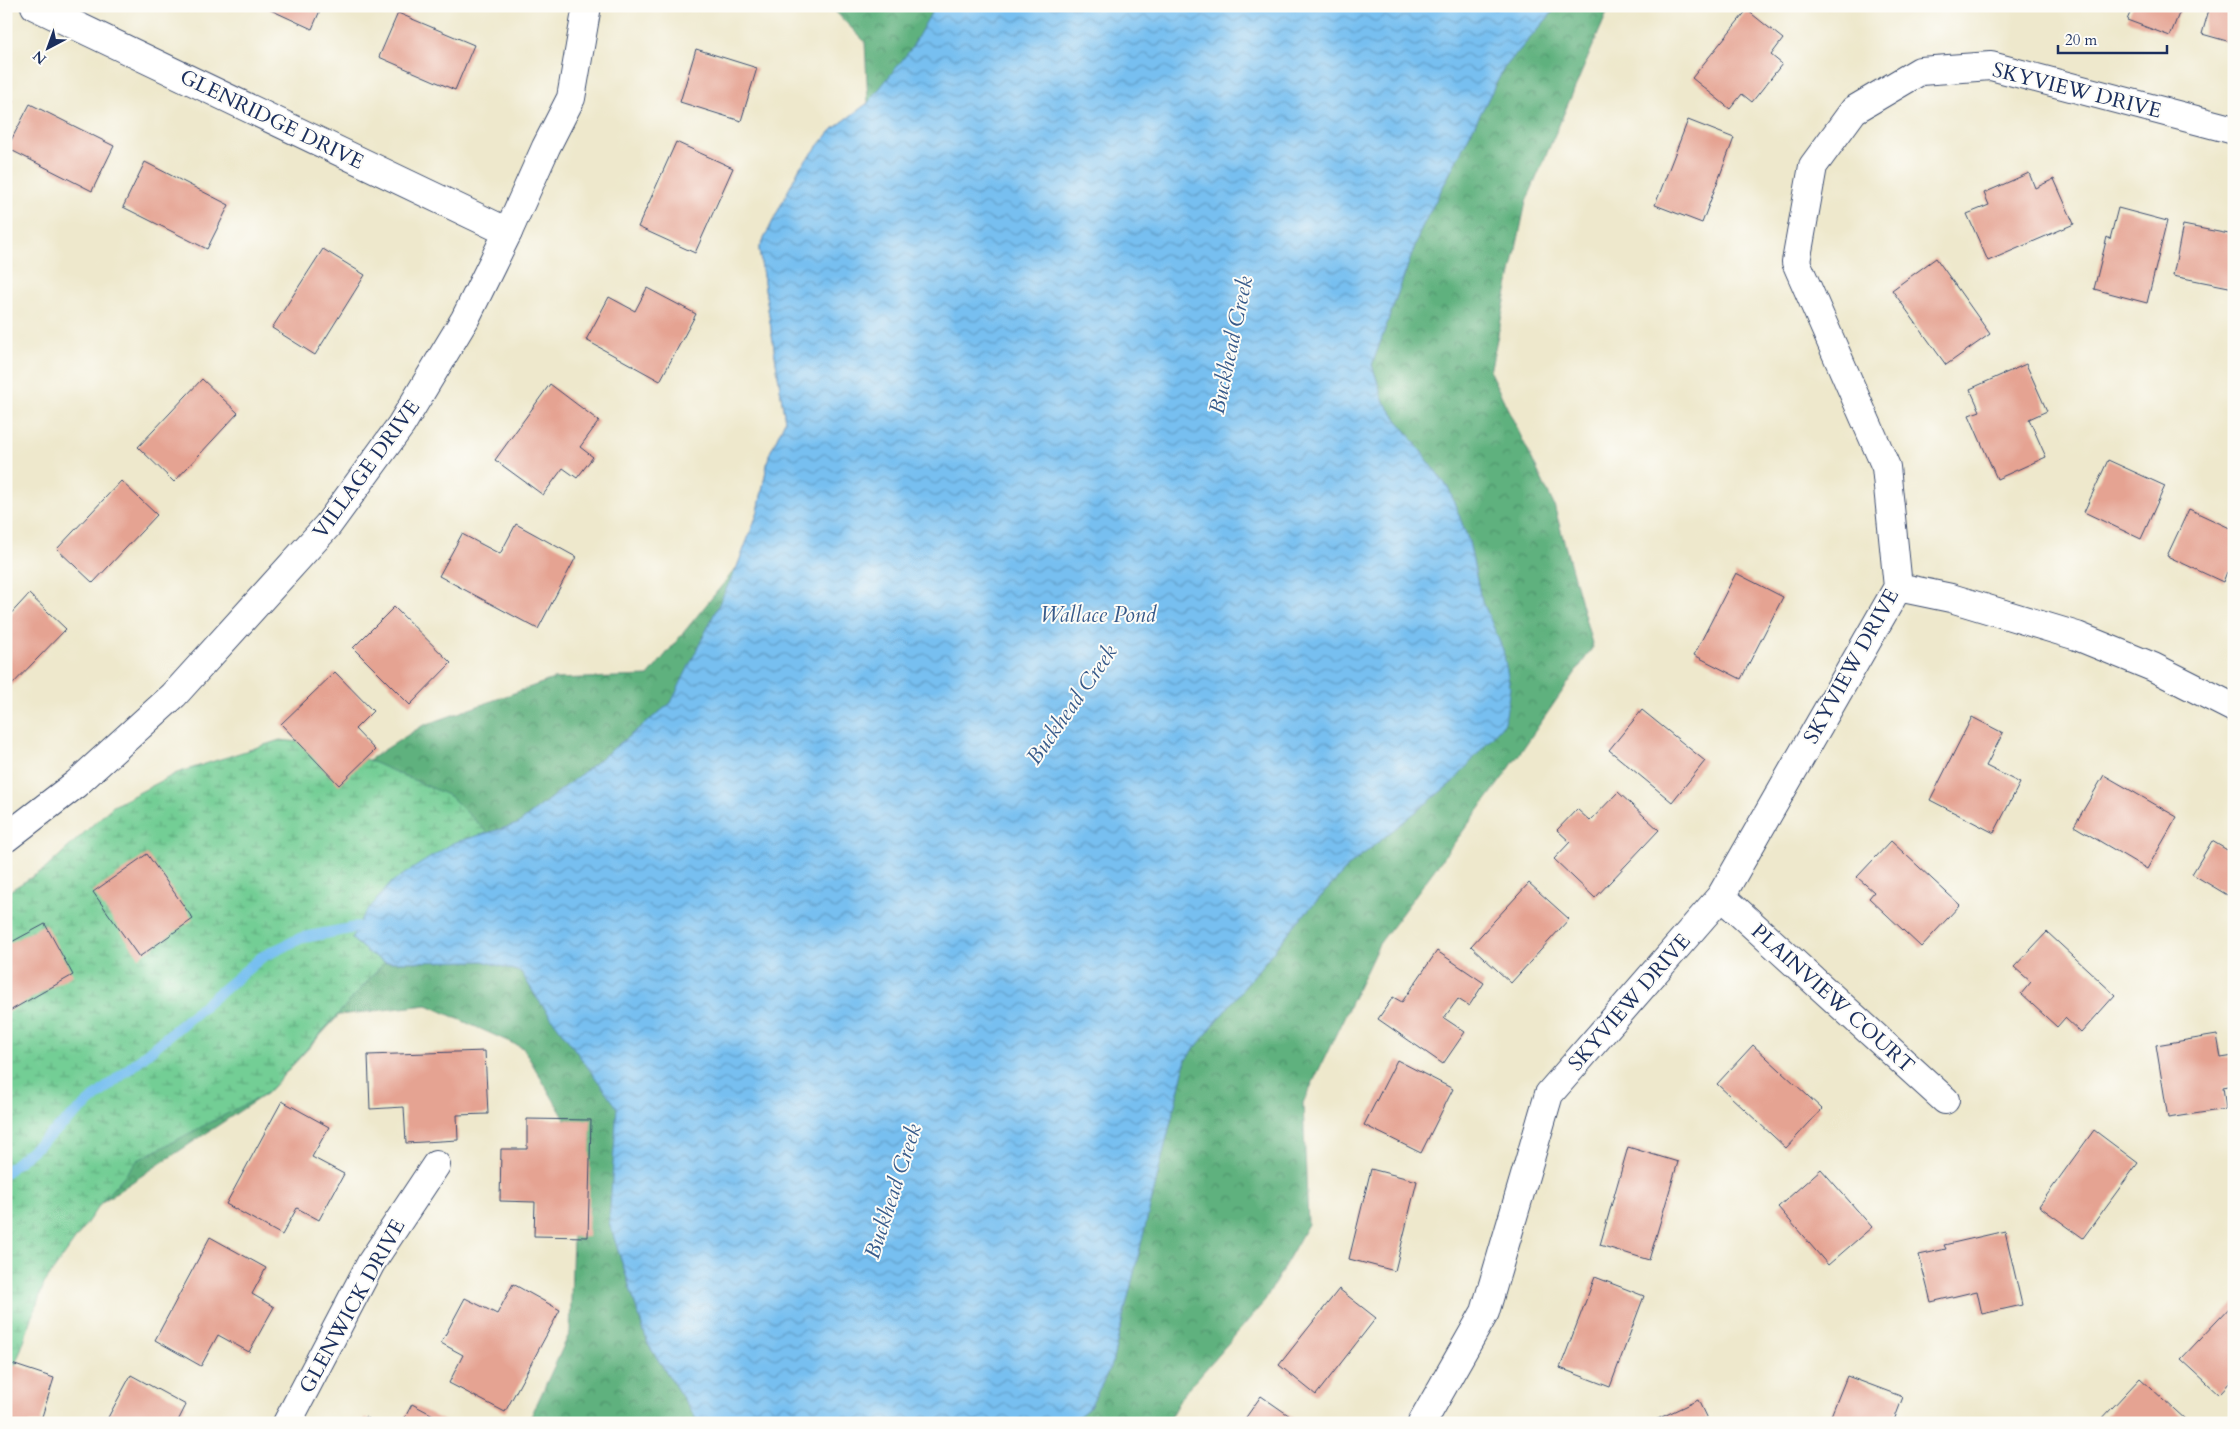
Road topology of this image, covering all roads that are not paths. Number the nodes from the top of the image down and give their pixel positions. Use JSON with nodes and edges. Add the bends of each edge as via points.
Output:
{"nodes":[{"id":1,"x":35,"y":6,"type":"edge"},
{"id":2,"x":587,"y":6,"type":"edge"},
{"id":3,"x":2234,"y":130,"type":"edge"},
{"id":4,"x":508,"y":232,"type":"junction"},
{"id":5,"x":1898,"y":587,"type":"junction"},
{"id":6,"x":2234,"y":708,"type":"edge"},
{"id":7,"x":6,"y":838,"type":"edge"},
{"id":8,"x":1721,"y":896,"type":"junction"},
{"id":9,"x":1945,"y":1100,"type":"dead end"},
{"id":10,"x":436,"y":1165,"type":"dead end"},
{"id":11,"x":1424,"y":1422,"type":"edge"},
{"id":12,"x":287,"y":1423,"type":"edge"}],
"edges":[{"from":1,"to":4,"type":"street","name":"GLENRIDGE DRIVE"},
{"from":2,"to":4,"type":"street","name":"VILLAGE DRIVE","via":[[571,98]]},
{"from":3,"to":5,"type":"street","name":"SKYVIEW DRIVE","via":[[1992,66],[1920,71],[1854,110],[1848,118],[1813,166],[1796,262],[1886,467]]},
{"from":4,"to":7,"type":"street","name":"VILLAGE DRIVE","via":[[465,319],[401,425],[328,525],[174,695],[76,784]]},
{"from":5,"to":6,"type":"street","via":[[1951,598],[2077,636],[2153,667]]},
{"from":5,"to":8,"type":"street","name":"SKYVIEW DRIVE"},
{"from":8,"to":9,"type":"street","name":"PLAINVIEW COURT"},
{"from":8,"to":11,"type":"street","name":"SKYVIEW DRIVE","via":[[1549,1094],[1484,1312]]},
{"from":10,"to":12,"type":"street","name":"GLENWICK DRIVE","via":[[371,1263]]}]}
